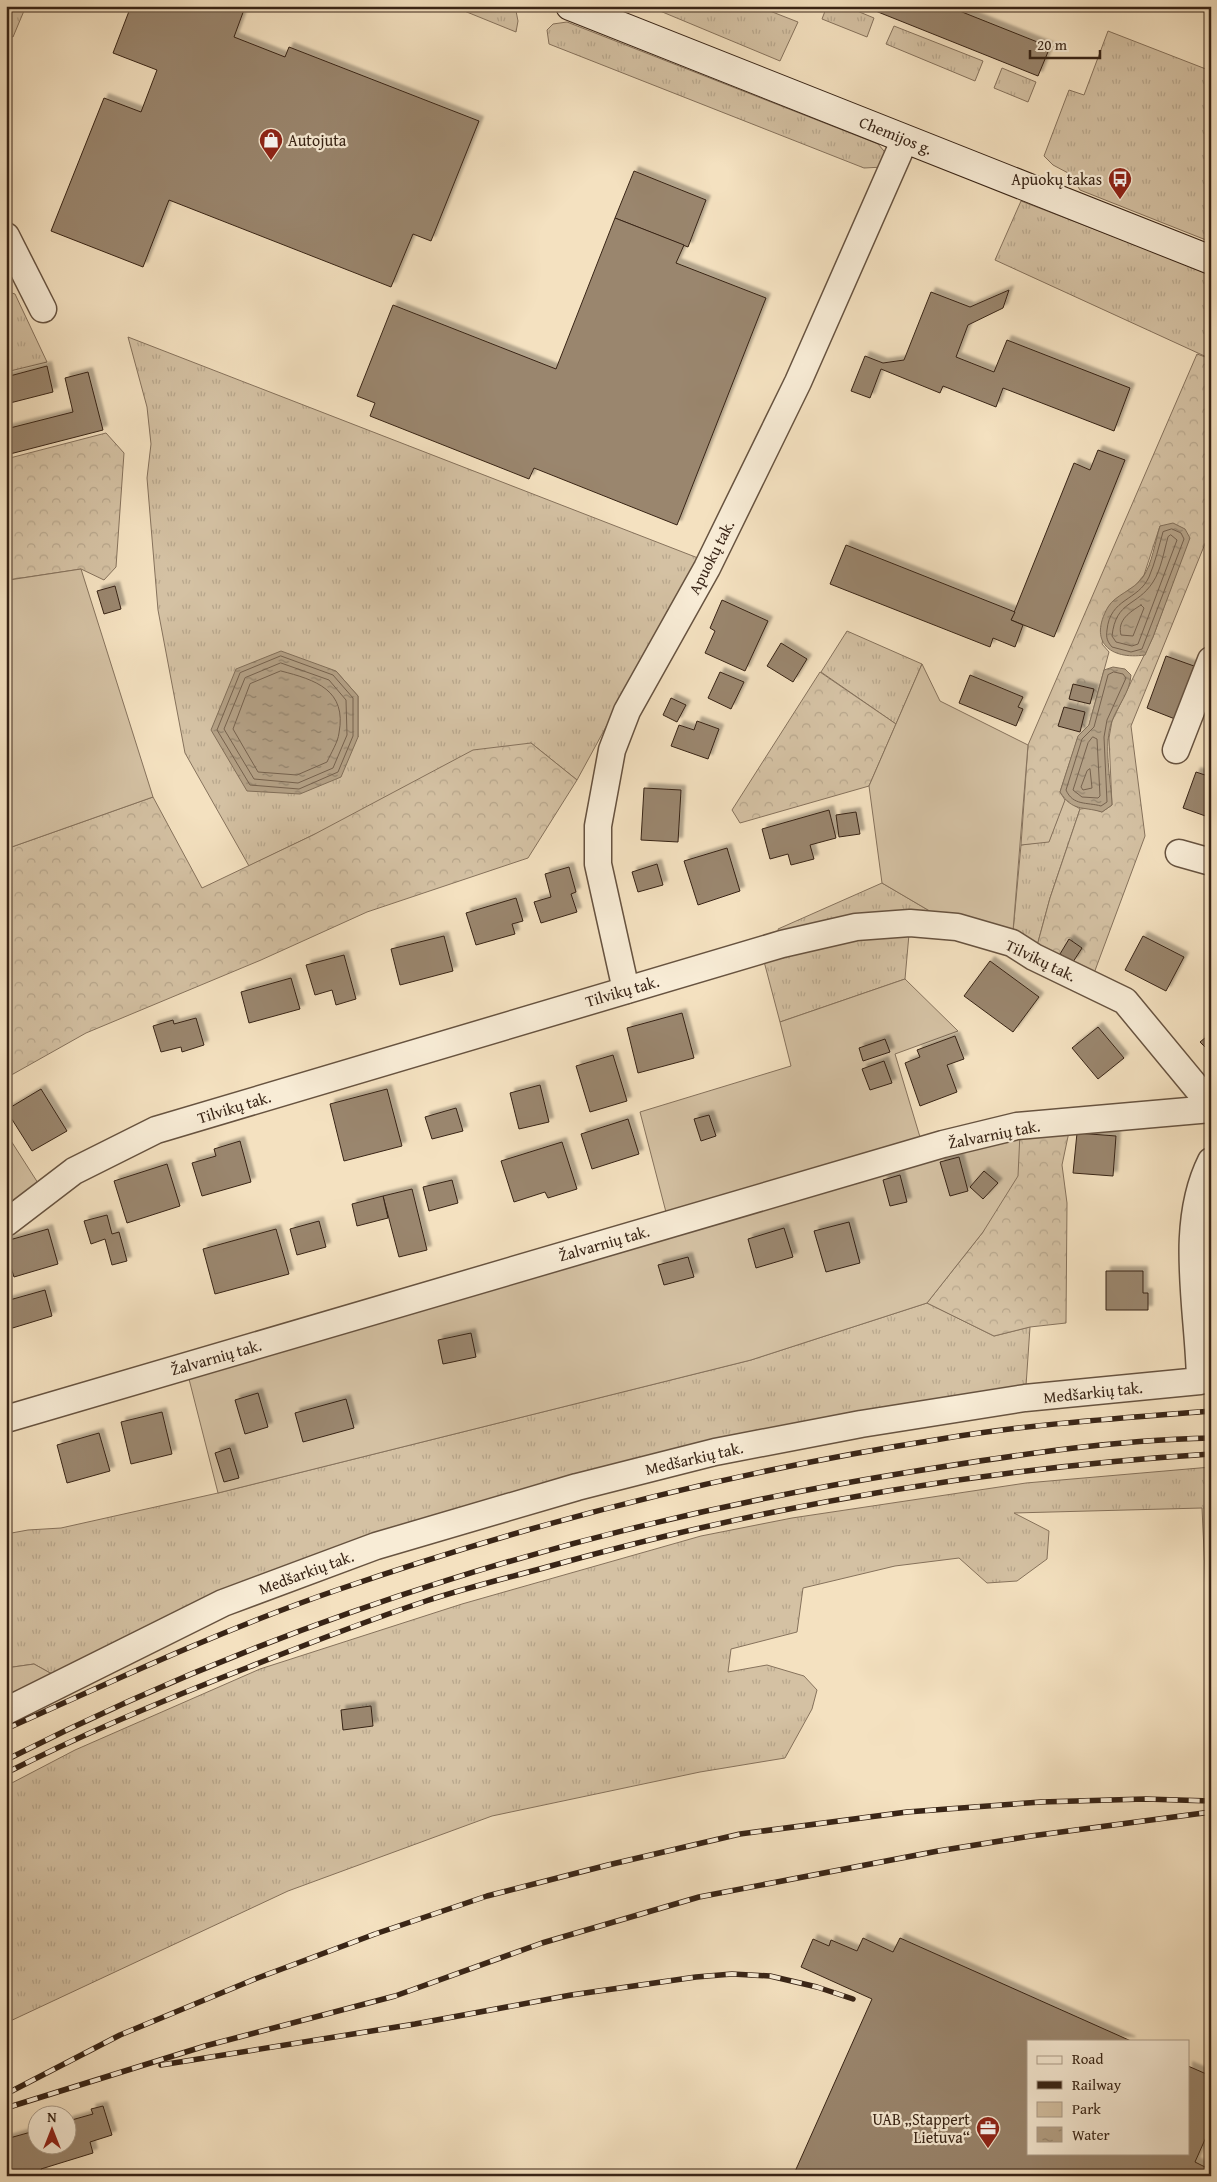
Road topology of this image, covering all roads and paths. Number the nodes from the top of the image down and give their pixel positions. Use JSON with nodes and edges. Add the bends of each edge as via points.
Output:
{"nodes":[{"id":1,"x":575,"y":8,"type":"edge"},
{"id":2,"x":905,"y":139,"type":"junction"},
{"id":3,"x":6,"y":236,"type":"edge"},
{"id":4,"x":1211,"y":260,"type":"edge"},
{"id":5,"x":43,"y":308,"type":"dead end"},
{"id":6,"x":1211,"y":660,"type":"edge"},
{"id":7,"x":1176,"y":750,"type":"dead end"},
{"id":8,"x":1179,"y":853,"type":"dead end"},
{"id":9,"x":1211,"y":862,"type":"edge"},
{"id":10,"x":626,"y":990,"type":"junction"},
{"id":11,"x":1211,"y":1107,"type":"edge"},
{"id":12,"x":1211,"y":1161,"type":"edge"},
{"id":13,"x":6,"y":1223,"type":"edge"},
{"id":14,"x":6,"y":1419,"type":"edge"},
{"id":15,"x":6,"y":1711,"type":"edge"}],
"edges":[{"from":1,"to":2,"type":"main road","name":"Chemijos g."},
{"from":2,"to":4,"type":"main road","name":"Chemijos g."},
{"from":2,"to":10,"type":"street","name":"Apuokų tak.","via":[[793,391],[707,568],[627,711],[612,750],[600,817],[598,864]]},
{"from":3,"to":5,"type":"street"},
{"from":6,"to":7,"type":"street"},
{"from":8,"to":9,"type":"street"},
{"from":10,"to":11,"type":"street","name":"Tilvikų tak.","via":[[782,944],[856,927],[910,923],[958,927],[1012,944],[1125,1001]]},
{"from":10,"to":13,"type":"street","name":"Tilvikų tak.","via":[[156,1130],[74,1171]]},
{"from":11,"to":14,"type":"street","name":"Žalvarnių tak.","via":[[1017,1126],[943,1144]]},
{"from":12,"to":15,"type":"street","name":"Medšarkių tak.","via":[[1202,1178],[1192,1242],[1200,1381],[1025,1398],[861,1424],[715,1452],[577,1486],[376,1546],[223,1603]]}]}
